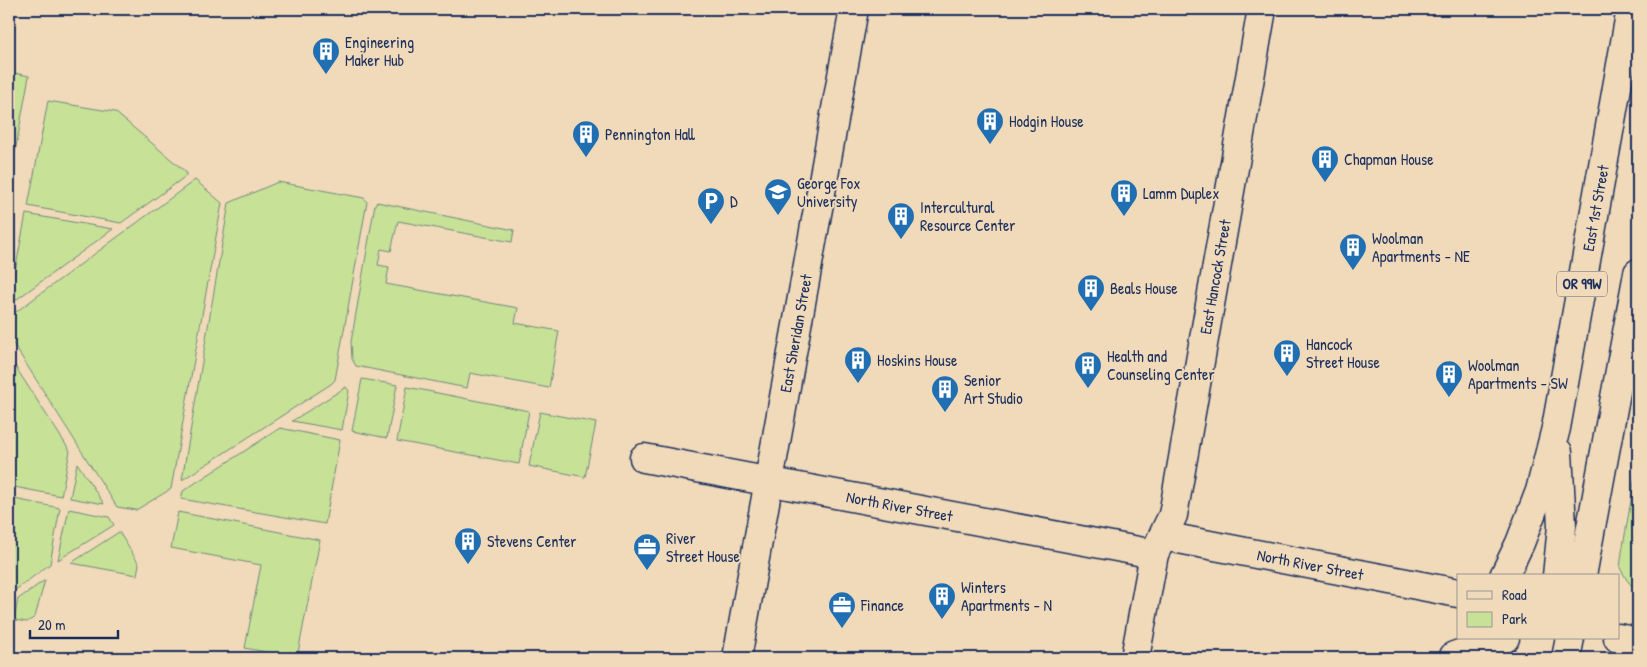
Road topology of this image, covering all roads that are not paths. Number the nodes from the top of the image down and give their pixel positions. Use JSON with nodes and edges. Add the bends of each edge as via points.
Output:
{"nodes":[{"id":1,"x":854,"y":9,"type":"edge"},
{"id":2,"x":1262,"y":9,"type":"edge"},
{"id":3,"x":1631,"y":9,"type":"edge"},
{"id":4,"x":1638,"y":273,"type":"edge"},
{"id":5,"x":1556,"y":428,"type":"junction"},
{"id":6,"x":644,"y":458,"type":"dead end"},
{"id":7,"x":768,"y":481,"type":"junction"},
{"id":8,"x":1159,"y":545,"type":"junction"},
{"id":9,"x":1505,"y":574,"type":"edge"},
{"id":10,"x":1557,"y":574,"type":"edge"},
{"id":11,"x":1582,"y":574,"type":"edge"},
{"id":12,"x":1457,"y":593,"type":"edge"},
{"id":13,"x":1620,"y":638,"type":"edge"},
{"id":14,"x":1498,"y":640,"type":"edge"},
{"id":15,"x":1570,"y":640,"type":"edge"},
{"id":16,"x":1638,"y":642,"type":"edge"},
{"id":17,"x":1458,"y":651,"type":"edge"},
{"id":18,"x":737,"y":658,"type":"edge"},
{"id":19,"x":1135,"y":658,"type":"edge"},
{"id":20,"x":1566,"y":658,"type":"edge"}],
"edges":[{"from":1,"to":7,"type":"street","name":"East Sheridan Street"},
{"from":2,"to":8,"type":"street","name":"East Hancock Street","via":[[1173,515]]},
{"from":3,"to":5,"type":"street","name":"East 1st Street","number":"OR 99W"},
{"from":4,"to":11,"type":"street"},
{"from":5,"to":9,"type":"street","name":"East 1st Street","number":"OR 99W","via":[[1540,491]]},
{"from":5,"to":10,"type":"street","via":[[1562,526]]},
{"from":6,"to":7,"type":"street","name":"North River Street"},
{"from":7,"to":8,"type":"street","name":"North River Street"},
{"from":7,"to":18,"type":"street","name":"East Sheridan Street"},
{"from":8,"to":12,"type":"street","name":"North River Street"},
{"from":8,"to":19,"type":"street","name":"East Hancock Street"},
{"from":13,"to":16,"type":"street"},
{"from":14,"to":17,"type":"street"},
{"from":15,"to":20,"type":"street"}]}
